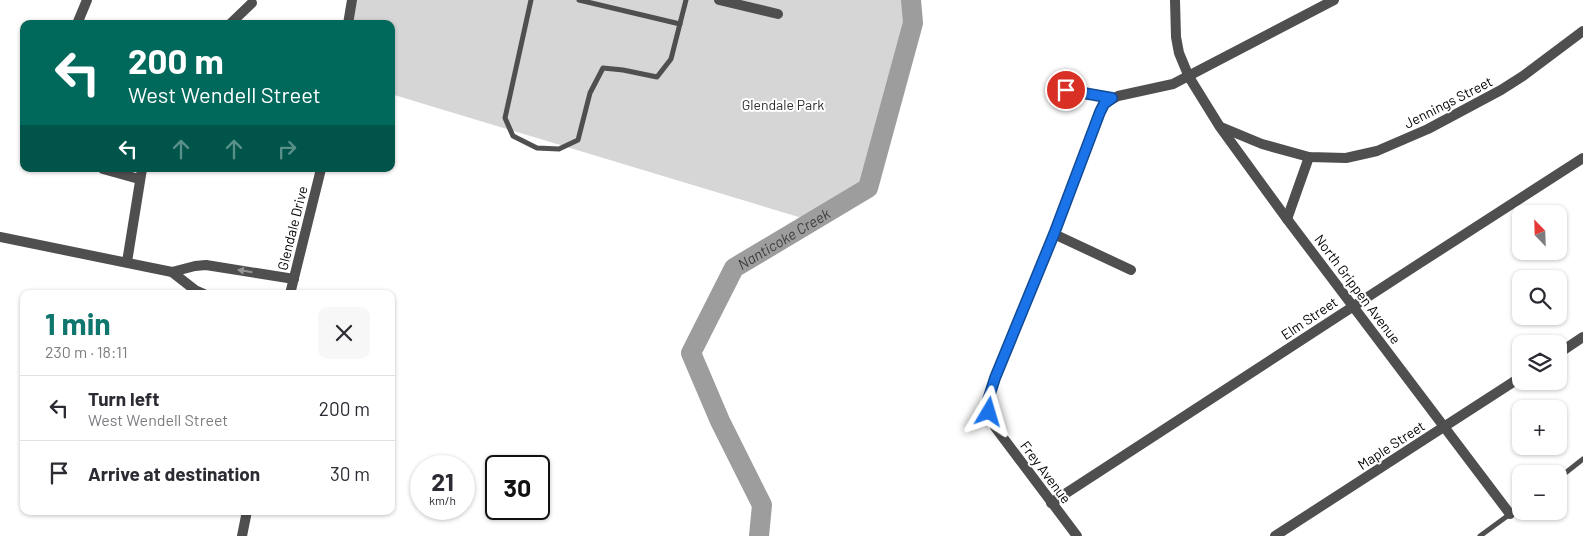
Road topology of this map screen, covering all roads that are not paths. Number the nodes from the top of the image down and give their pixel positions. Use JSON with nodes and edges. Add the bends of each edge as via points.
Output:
{"nodes":[{"id":1,"x":87,"y":0,"type":"edge"},
{"id":2,"x":352,"y":0,"type":"edge"},
{"id":3,"x":530,"y":0,"type":"edge"},
{"id":4,"x":579,"y":0,"type":"edge"},
{"id":5,"x":686,"y":0,"type":"edge"},
{"id":6,"x":719,"y":0,"type":"edge"},
{"id":7,"x":1175,"y":0,"type":"edge"},
{"id":8,"x":1334,"y":0,"type":"edge"},
{"id":9,"x":252,"y":3,"type":"dead end"},
{"id":10,"x":778,"y":14,"type":"dead end"},
{"id":11,"x":78,"y":20,"type":"edge"},
{"id":12,"x":234,"y":20,"type":"edge"},
{"id":13,"x":349,"y":20,"type":"edge"},
{"id":14,"x":680,"y":24,"type":"junction"},
{"id":15,"x":1583,"y":31,"type":"edge"},
{"id":16,"x":1189,"y":77,"type":"junction"},
{"id":17,"x":1066,"y":90,"type":"dead end"},
{"id":18,"x":1115,"y":97,"type":"junction"},
{"id":19,"x":1220,"y":127,"type":"junction"},
{"id":20,"x":1309,"y":157,"type":"junction"},
{"id":21,"x":1583,"y":158,"type":"edge"},
{"id":22,"x":125,"y":172,"type":"edge"},
{"id":23,"x":320,"y":172,"type":"edge"},
{"id":24,"x":140,"y":174,"type":"edge"},
{"id":25,"x":1287,"y":219,"type":"junction"},
{"id":26,"x":1054,"y":234,"type":"junction"},
{"id":27,"x":0,"y":237,"type":"edge"},
{"id":28,"x":127,"y":262,"type":"junction"},
{"id":29,"x":1131,"y":270,"type":"dead end"},
{"id":30,"x":172,"y":272,"type":"junction"},
{"id":31,"x":294,"y":279,"type":"junction"},
{"id":32,"x":195,"y":290,"type":"edge"},
{"id":33,"x":291,"y":290,"type":"edge"},
{"id":34,"x":1352,"y":306,"type":"junction"},
{"id":35,"x":1583,"y":337,"type":"edge"},
{"id":36,"x":1567,"y":348,"type":"edge"},
{"id":37,"x":1512,"y":383,"type":"edge"},
{"id":38,"x":1445,"y":426,"type":"junction"},
{"id":39,"x":1583,"y":459,"type":"edge"},
{"id":40,"x":1567,"y":472,"type":"edge"},
{"id":41,"x":1051,"y":503,"type":"junction"},
{"id":42,"x":1510,"y":514,"type":"joint"},
{"id":43,"x":246,"y":515,"type":"edge"},
{"id":44,"x":242,"y":536,"type":"edge"},
{"id":45,"x":1077,"y":536,"type":"edge"},
{"id":46,"x":1275,"y":536,"type":"edge"},
{"id":47,"x":1480,"y":536,"type":"edge"}],
"edges":[{"from":1,"to":11,"type":"street"},
{"from":2,"to":13,"type":"street"},
{"from":3,"to":14,"type":"lane","via":[[505,118],[513,136],[537,148],[560,149],[578,140],[590,92],[602,68],[657,77],[671,59]]},
{"from":4,"to":14,"type":"lane"},
{"from":5,"to":14,"type":"lane"},
{"from":6,"to":10,"type":"street"},
{"from":7,"to":16,"type":"street","name":"North Grippen Avenue","via":[[1176,37]]},
{"from":8,"to":16,"type":"street"},
{"from":9,"to":12,"type":"street"},
{"from":15,"to":20,"type":"street","name":"Jennings Street","via":[[1501,90],[1428,129],[1377,151],[1346,158]]},
{"from":16,"to":18,"type":"street","via":[[1159,88]]},
{"from":16,"to":19,"type":"street","name":"North Grippen Avenue"},
{"from":17,"to":18,"type":"street"},
{"from":18,"to":26,"type":"street","name":"Frey Avenue","via":[[1104,104],[1100,112]]},
{"from":19,"to":20,"type":"street","name":"Jennings Street","via":[[1262,144]]},
{"from":19,"to":25,"type":"street","name":"North Grippen Avenue"},
{"from":20,"to":25,"type":"street"},
{"from":21,"to":34,"type":"street","name":"Elm Street"},
{"from":22,"to":24,"type":"street"},
{"from":23,"to":31,"type":"street","name":"Glendale Drive"},
{"from":24,"to":28,"type":"street"},
{"from":25,"to":34,"type":"street","name":"North Grippen Avenue"},
{"from":26,"to":29,"type":"street"},
{"from":26,"to":41,"type":"street","name":"Frey Avenue","via":[[988,400],[995,427]]},
{"from":27,"to":28,"type":"street"},
{"from":28,"to":30,"type":"street"},
{"from":31,"to":30,"type":"street","one_way":true,"via":[[206,265]]},
{"from":30,"to":32,"type":"street"},
{"from":31,"to":33,"type":"street","name":"Glendale Drive"},
{"from":34,"to":38,"type":"street","name":"North Grippen Avenue"},
{"from":34,"to":41,"type":"street","name":"Elm Street"},
{"from":35,"to":36,"type":"street"},
{"from":37,"to":38,"type":"street","name":"Maple Street"},
{"from":38,"to":42,"type":"street","name":"North Grippen Avenue"},
{"from":38,"to":46,"type":"street","name":"Maple Street"},
{"from":39,"to":40,"type":"lane"},
{"from":41,"to":45,"type":"street","name":"Frey Avenue"},
{"from":42,"to":47,"type":"lane"},
{"from":43,"to":44,"type":"street"}]}
